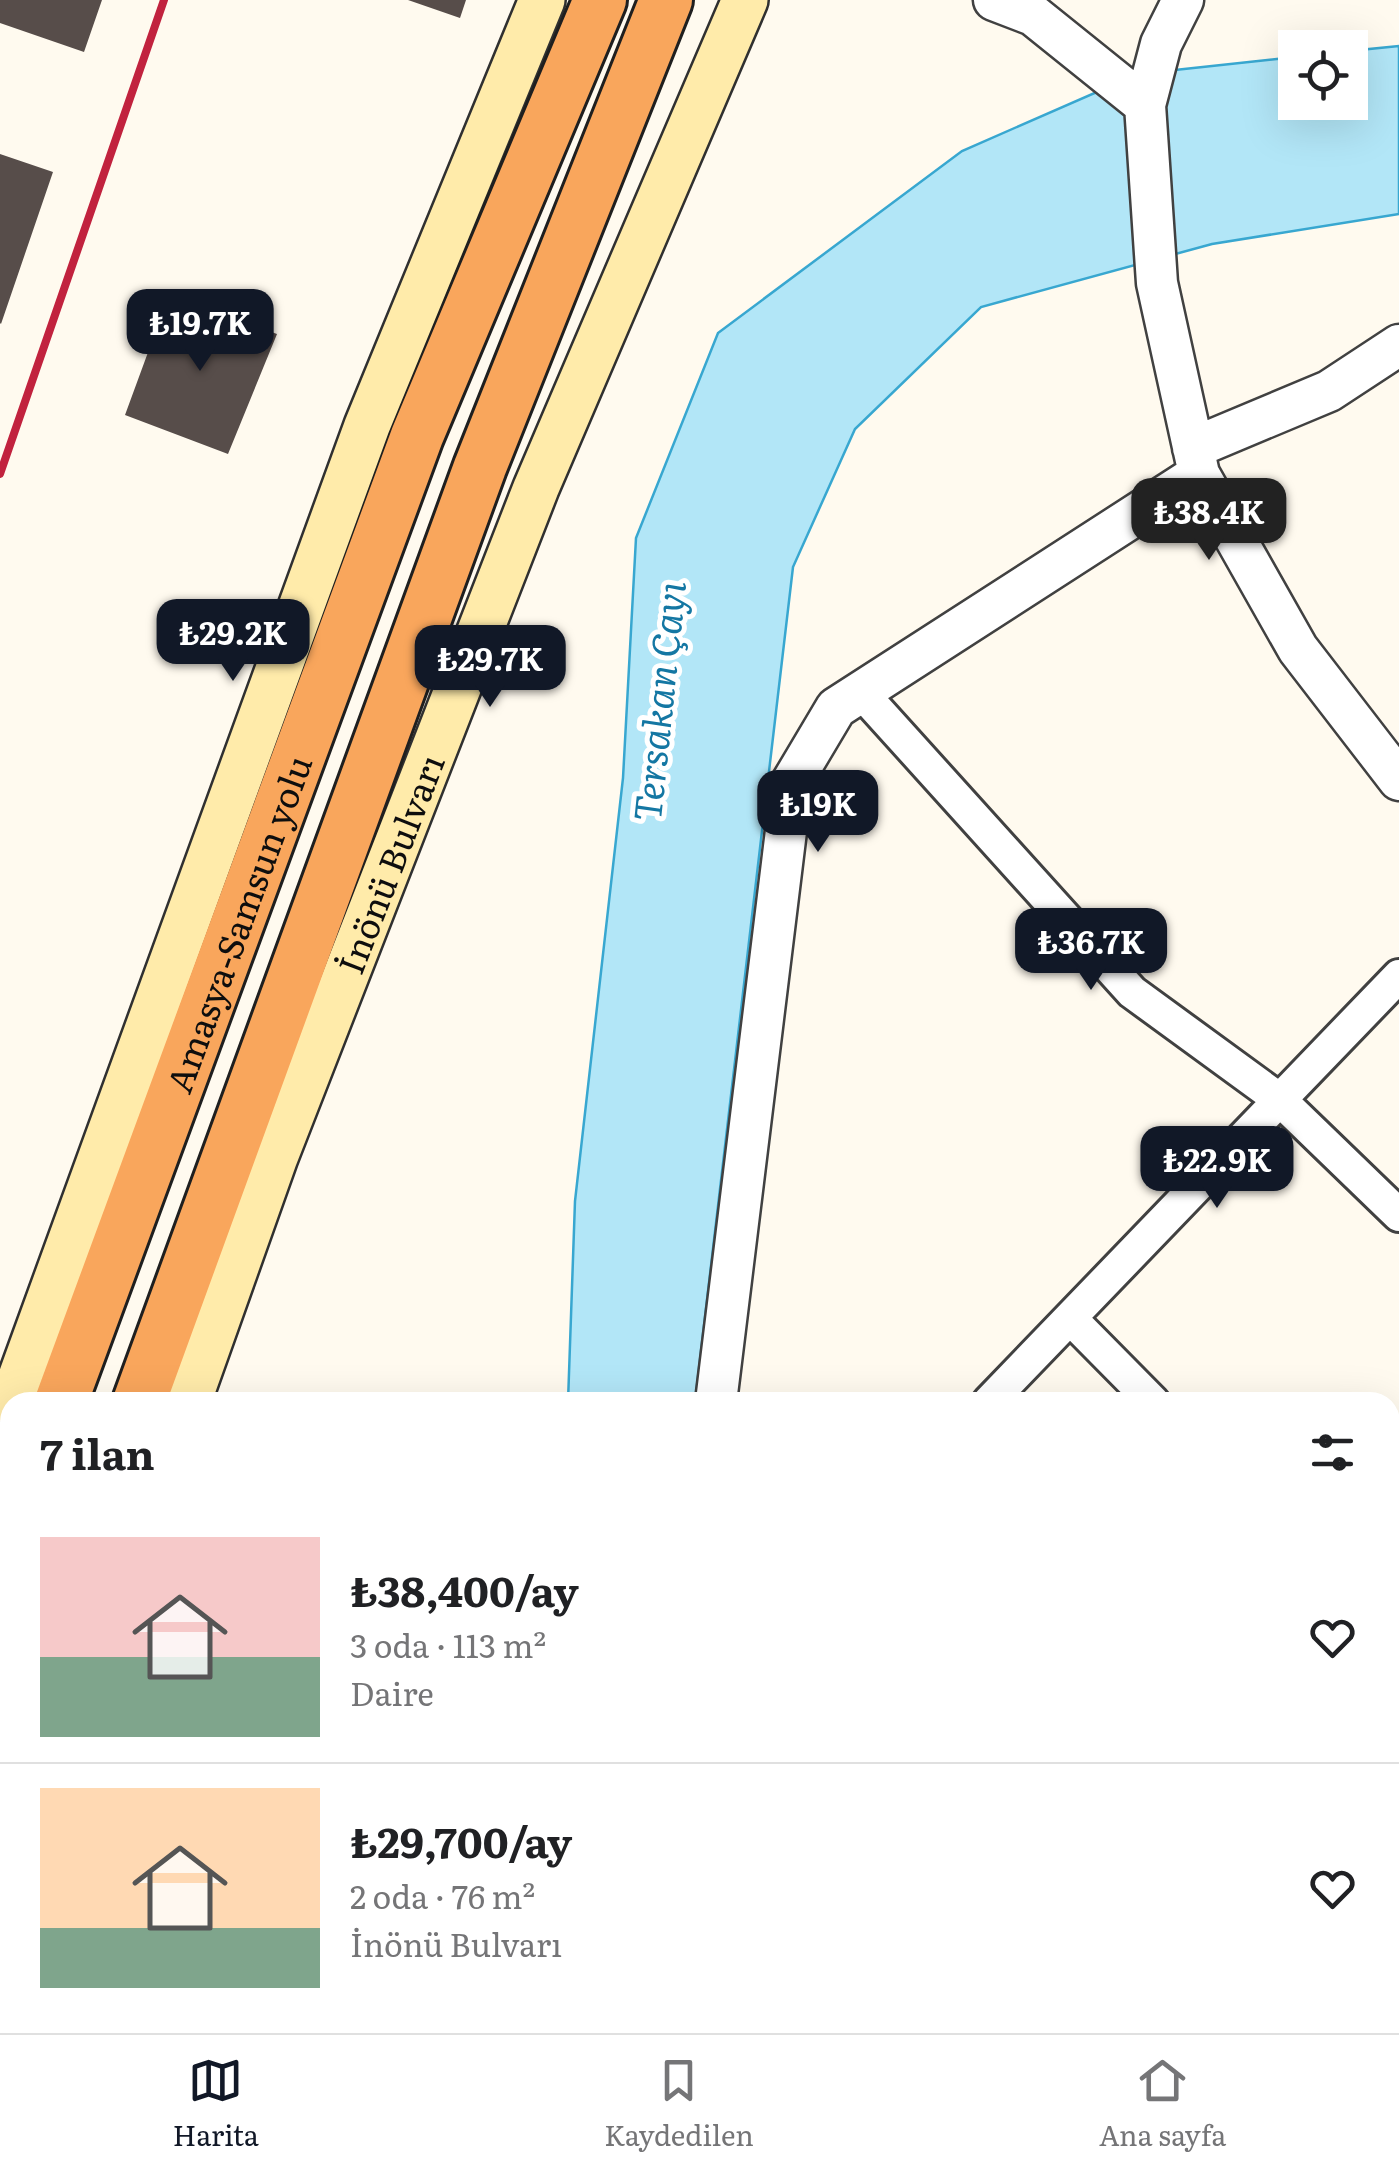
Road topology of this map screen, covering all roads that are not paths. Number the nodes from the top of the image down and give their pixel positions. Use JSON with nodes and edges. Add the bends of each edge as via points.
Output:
{"nodes":[{"id":1,"x":542,"y":0,"type":"edge"},
{"id":2,"x":600,"y":0,"type":"edge"},
{"id":3,"x":666,"y":0,"type":"edge"},
{"id":4,"x":745,"y":0,"type":"edge"},
{"id":5,"x":994,"y":0,"type":"edge"},
{"id":6,"x":1183,"y":0,"type":"edge"},
{"id":7,"x":1146,"y":105,"type":"junction"},
{"id":8,"x":1399,"y":344,"type":"edge"},
{"id":9,"x":1196,"y":461,"type":"junction"},
{"id":10,"x":860,"y":692,"type":"junction"},
{"id":11,"x":1399,"y":780,"type":"edge"},
{"id":12,"x":1399,"y":976,"type":"edge"},
{"id":13,"x":1280,"y":1100,"type":"junction"},
{"id":14,"x":1399,"y":1215,"type":"edge"},
{"id":15,"x":1070,"y":1318,"type":"junction"},
{"id":16,"x":16,"y":1392,"type":"edge"},
{"id":17,"x":65,"y":1392,"type":"edge"},
{"id":18,"x":143,"y":1392,"type":"edge"},
{"id":19,"x":192,"y":1392,"type":"edge"},
{"id":20,"x":717,"y":1392,"type":"edge"},
{"id":21,"x":999,"y":1392,"type":"edge"},
{"id":22,"x":1142,"y":1392,"type":"edge"}],
"edges":[{"from":1,"to":16,"type":"main road","via":[[367,426]]},
{"from":2,"to":17,"type":"highway","name":"Amasya-Samsun yolu","via":[[417,436]]},
{"from":3,"to":18,"type":"highway","name":"Amasya-Samsun yolu","via":[[480,468]]},
{"from":4,"to":19,"type":"main road","name":"İnönü Bulvarı","via":[[536,488],[275,1156]]},
{"from":5,"to":7,"type":"street","via":[[1033,15]]},
{"from":6,"to":7,"type":"street","via":[[1161,44]]},
{"from":7,"to":9,"type":"street","via":[[1157,284]]},
{"from":8,"to":9,"type":"street","via":[[1329,392]]},
{"from":9,"to":10,"type":"street"},
{"from":9,"to":11,"type":"street","via":[[1298,649]]},
{"from":10,"to":13,"type":"street","via":[[1132,992]]},
{"from":10,"to":20,"type":"street","via":[[836,708],[792,782]]},
{"from":12,"to":13,"type":"street"},
{"from":13,"to":14,"type":"street"},
{"from":13,"to":15,"type":"street"},
{"from":15,"to":21,"type":"street"},
{"from":15,"to":22,"type":"street"}]}
